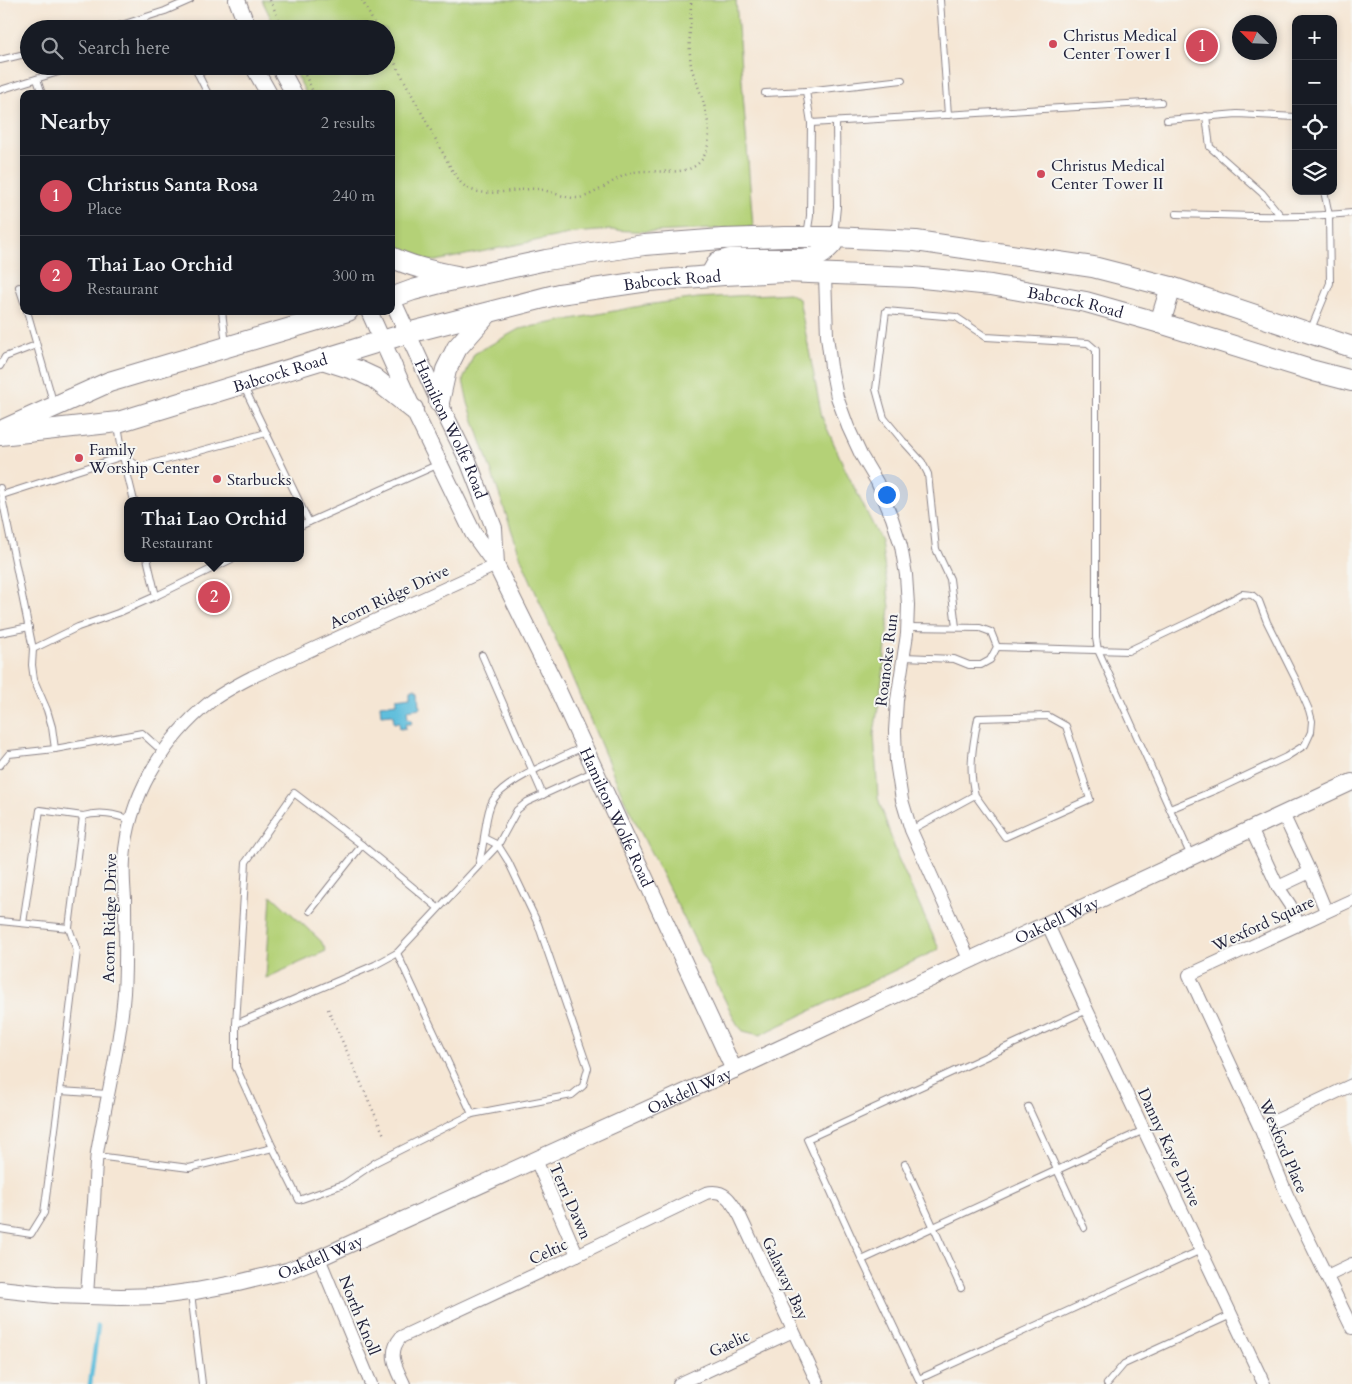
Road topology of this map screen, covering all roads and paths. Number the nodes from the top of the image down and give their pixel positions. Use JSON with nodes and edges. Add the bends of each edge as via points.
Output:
{"nodes":[{"id":1,"x":190,"y":0,"type":"edge"},
{"id":2,"x":236,"y":0,"type":"edge"},
{"id":3,"x":270,"y":0,"type":"edge"},
{"id":4,"x":362,"y":0,"type":"edge"},
{"id":5,"x":691,"y":0,"type":"edge"},
{"id":6,"x":940,"y":0,"type":"edge"},
{"id":7,"x":174,"y":3,"type":"edge"},
{"id":8,"x":132,"y":20,"type":"edge"},
{"id":9,"x":244,"y":20,"type":"edge"},
{"id":10,"x":279,"y":20,"type":"edge"},
{"id":11,"x":372,"y":20,"type":"edge"},
{"id":12,"x":20,"y":55,"type":"edge"},
{"id":13,"x":0,"y":60,"type":"edge"},
{"id":14,"x":395,"y":63,"type":"edge"},
{"id":15,"x":50,"y":75,"type":"edge"},
{"id":16,"x":198,"y":75,"type":"edge"},
{"id":17,"x":258,"y":75,"type":"edge"},
{"id":18,"x":284,"y":75,"type":"edge"},
{"id":19,"x":305,"y":75,"type":"edge"},
{"id":20,"x":38,"y":79,"type":"junction"},
{"id":21,"x":902,"y":80,"type":"dead end"},
{"id":22,"x":0,"y":90,"type":"edge"},
{"id":23,"x":41,"y":90,"type":"edge"},
{"id":24,"x":206,"y":90,"type":"edge"},
{"id":25,"x":267,"y":90,"type":"edge"},
{"id":26,"x":292,"y":90,"type":"edge"},
{"id":27,"x":312,"y":90,"type":"edge"},
{"id":28,"x":806,"y":91,"type":"junction"},
{"id":29,"x":765,"y":93,"type":"dead end"},
{"id":30,"x":1161,"y":102,"type":"dead end"},
{"id":31,"x":948,"y":115,"type":"junction"},
{"id":32,"x":1206,"y":116,"type":"junction"},
{"id":33,"x":1292,"y":117,"type":"edge"},
{"id":34,"x":1166,"y":120,"type":"dead end"},
{"id":35,"x":836,"y":122,"type":"junction"},
{"id":36,"x":811,"y":123,"type":"junction"},
{"id":37,"x":1325,"y":195,"type":"edge"},
{"id":38,"x":1352,"y":213,"type":"edge"},
{"id":39,"x":1176,"y":214,"type":"dead end"},
{"id":40,"x":1281,"y":216,"type":"junction"},
{"id":41,"x":1329,"y":216,"type":"junction"},
{"id":42,"x":807,"y":237,"type":"junction"},
{"id":43,"x":834,"y":237,"type":"junction"},
{"id":44,"x":395,"y":259,"type":"edge"},
{"id":45,"x":825,"y":275,"type":"junction"},
{"id":46,"x":710,"y":276,"type":"junction"},
{"id":47,"x":464,"y":278,"type":"junction"},
{"id":48,"x":19,"y":287,"type":"dead end"},
{"id":49,"x":1171,"y":287,"type":"junction"},
{"id":50,"x":20,"y":290,"type":"edge"},
{"id":51,"x":395,"y":297,"type":"edge"},
{"id":52,"x":395,"y":306,"type":"edge"},
{"id":53,"x":488,"y":313,"type":"junction"},
{"id":54,"x":27,"y":315,"type":"edge"},
{"id":55,"x":222,"y":315,"type":"edge"},
{"id":56,"x":289,"y":315,"type":"edge"},
{"id":57,"x":334,"y":315,"type":"edge"},
{"id":58,"x":371,"y":315,"type":"edge"},
{"id":59,"x":1160,"y":323,"type":"junction"},
{"id":60,"x":273,"y":332,"type":"junction"},
{"id":61,"x":408,"y":333,"type":"junction"},
{"id":62,"x":1309,"y":333,"type":"junction"},
{"id":63,"x":382,"y":341,"type":"junction"},
{"id":64,"x":36,"y":345,"type":"junction"},
{"id":65,"x":226,"y":346,"type":"junction"},
{"id":66,"x":1352,"y":347,"type":"edge"},
{"id":67,"x":322,"y":360,"type":"junction"},
{"id":68,"x":0,"y":366,"type":"edge"},
{"id":69,"x":1352,"y":381,"type":"edge"},
{"id":70,"x":243,"y":384,"type":"junction"},
{"id":71,"x":439,"y":402,"type":"junction"},
{"id":72,"x":55,"y":406,"type":"junction"},
{"id":73,"x":413,"y":409,"type":"junction"},
{"id":74,"x":118,"y":422,"type":"junction"},
{"id":75,"x":0,"y":431,"type":"edge"},
{"id":76,"x":266,"y":433,"type":"junction"},
{"id":77,"x":0,"y":435,"type":"edge"},
{"id":78,"x":123,"y":456,"type":"junction"},
{"id":79,"x":440,"y":463,"type":"junction"},
{"id":80,"x":0,"y":488,"type":"edge"},
{"id":81,"x":2,"y":495,"type":"junction"},
{"id":82,"x":133,"y":497,"type":"edge"},
{"id":83,"x":298,"y":497,"type":"edge"},
{"id":84,"x":304,"y":511,"type":"edge"},
{"id":85,"x":309,"y":522,"type":"junction"},
{"id":86,"x":304,"y":524,"type":"edge"},
{"id":87,"x":148,"y":562,"type":"edge"},
{"id":88,"x":226,"y":562,"type":"edge"},
{"id":89,"x":496,"y":565,"type":"junction"},
{"id":90,"x":156,"y":596,"type":"junction"},
{"id":91,"x":29,"y":627,"type":"junction"},
{"id":92,"x":908,"y":627,"type":"junction"},
{"id":93,"x":956,"y":627,"type":"junction"},
{"id":94,"x":0,"y":633,"type":"edge"},
{"id":95,"x":997,"y":647,"type":"junction"},
{"id":96,"x":33,"y":649,"type":"junction"},
{"id":97,"x":1098,"y":650,"type":"junction"},
{"id":98,"x":482,"y":655,"type":"dead end"},
{"id":99,"x":904,"y":657,"type":"junction"},
{"id":100,"x":584,"y":746,"type":"junction"},
{"id":101,"x":55,"y":749,"type":"junction"},
{"id":102,"x":163,"y":752,"type":"junction"},
{"id":103,"x":0,"y":765,"type":"edge"},
{"id":104,"x":596,"y":770,"type":"junction"},
{"id":105,"x":532,"y":772,"type":"junction"},
{"id":106,"x":1352,"y":782,"type":"edge"},
{"id":107,"x":543,"y":795,"type":"junction"},
{"id":108,"x":975,"y":795,"type":"junction"},
{"id":109,"x":1170,"y":809,"type":"junction"},
{"id":110,"x":1283,"y":814,"type":"junction"},
{"id":111,"x":82,"y":816,"type":"junction"},
{"id":112,"x":131,"y":820,"type":"junction"},
{"id":113,"x":911,"y":830,"type":"junction"},
{"id":114,"x":1251,"y":830,"type":"junction"},
{"id":115,"x":484,"y":838,"type":"junction"},
{"id":116,"x":362,"y":845,"type":"junction"},
{"id":117,"x":498,"y":845,"type":"junction"},
{"id":118,"x":1192,"y":857,"type":"junction"},
{"id":119,"x":478,"y":865,"type":"junction"},
{"id":120,"x":1310,"y":872,"type":"junction"},
{"id":121,"x":1278,"y":887,"type":"junction"},
{"id":122,"x":1352,"y":900,"type":"edge"},
{"id":123,"x":438,"y":908,"type":"junction"},
{"id":124,"x":310,"y":911,"type":"dead end"},
{"id":125,"x":1326,"y":911,"type":"junction"},
{"id":126,"x":0,"y":921,"type":"edge"},
{"id":127,"x":23,"y":923,"type":"junction"},
{"id":128,"x":1047,"y":923,"type":"junction"},
{"id":129,"x":1298,"y":924,"type":"junction"},
{"id":130,"x":69,"y":928,"type":"junction"},
{"id":131,"x":397,"y":952,"type":"junction"},
{"id":132,"x":969,"y":959,"type":"junction"},
{"id":133,"x":1189,"y":975,"type":"joint"},
{"id":134,"x":328,"y":1010,"type":"dead end"},
{"id":135,"x":1087,"y":1010,"type":"junction"},
{"id":136,"x":236,"y":1024,"type":"junction"},
{"id":137,"x":734,"y":1070,"type":"junction"},
{"id":138,"x":1352,"y":1085,"type":"edge"},
{"id":139,"x":60,"y":1091,"type":"junction"},
{"id":140,"x":108,"y":1094,"type":"junction"},
{"id":141,"x":1028,"y":1107,"type":"dead end"},
{"id":142,"x":472,"y":1114,"type":"junction"},
{"id":143,"x":1260,"y":1128,"type":"junction"},
{"id":144,"x":1144,"y":1130,"type":"junction"},
{"id":145,"x":384,"y":1134,"type":"dead end"},
{"id":146,"x":272,"y":1148,"type":"junction"},
{"id":147,"x":97,"y":1156,"type":"junction"},
{"id":148,"x":536,"y":1160,"type":"junction"},
{"id":149,"x":905,"y":1164,"type":"dead end"},
{"id":150,"x":1058,"y":1170,"type":"junction"},
{"id":151,"x":717,"y":1192,"type":"joint"},
{"id":152,"x":933,"y":1228,"type":"junction"},
{"id":153,"x":1084,"y":1228,"type":"dead end"},
{"id":154,"x":0,"y":1229,"type":"edge"},
{"id":155,"x":1200,"y":1250,"type":"junction"},
{"id":156,"x":577,"y":1255,"type":"junction"},
{"id":157,"x":319,"y":1258,"type":"junction"},
{"id":158,"x":862,"y":1260,"type":"junction"},
{"id":159,"x":1352,"y":1264,"type":"edge"},
{"id":160,"x":1327,"y":1276,"type":"junction"},
{"id":161,"x":961,"y":1288,"type":"dead end"},
{"id":162,"x":0,"y":1289,"type":"edge"},
{"id":163,"x":191,"y":1292,"type":"junction"},
{"id":164,"x":87,"y":1296,"type":"junction"},
{"id":165,"x":1231,"y":1315,"type":"junction"},
{"id":166,"x":1352,"y":1328,"type":"edge"},
{"id":167,"x":793,"y":1330,"type":"junction"},
{"id":168,"x":920,"y":1382,"type":"edge"},
{"id":169,"x":202,"y":1384,"type":"edge"},
{"id":170,"x":370,"y":1384,"type":"edge"},
{"id":171,"x":404,"y":1384,"type":"edge"},
{"id":172,"x":679,"y":1384,"type":"edge"},
{"id":173,"x":818,"y":1384,"type":"edge"},
{"id":174,"x":1107,"y":1384,"type":"edge"},
{"id":175,"x":1264,"y":1384,"type":"edge"}],
"edges":[{"from":1,"to":7,"type":"lane"},
{"from":2,"to":9,"type":"street"},
{"from":3,"to":10,"type":"path"},
{"from":4,"to":11,"type":"path"},
{"from":5,"to":14,"type":"path","via":[[692,66],[709,128],[704,157],[684,171],[631,173],[579,198],[537,189],[486,193],[462,183]]},
{"from":6,"to":31,"type":"lane"},
{"from":7,"to":8,"type":"lane"},
{"from":12,"to":13,"type":"lane"},
{"from":15,"to":20,"type":"lane"},
{"from":16,"to":24,"type":"lane"},
{"from":17,"to":25,"type":"street"},
{"from":18,"to":26,"type":"street"},
{"from":19,"to":27,"type":"path"},
{"from":20,"to":22,"type":"lane"},
{"from":20,"to":23,"type":"lane"},
{"from":21,"to":28,"type":"lane"},
{"from":28,"to":29,"type":"lane"},
{"from":28,"to":36,"type":"lane"},
{"from":30,"to":31,"type":"lane"},
{"from":31,"to":35,"type":"lane"},
{"from":32,"to":33,"type":"lane"},
{"from":32,"to":34,"type":"lane"},
{"from":32,"to":40,"type":"lane","via":[[1210,147],[1262,193]]},
{"from":35,"to":36,"type":"lane"},
{"from":35,"to":43,"type":"lane"},
{"from":36,"to":42,"type":"lane"},
{"from":37,"to":41,"type":"lane"},
{"from":38,"to":41,"type":"lane"},
{"from":39,"to":40,"type":"lane"},
{"from":40,"to":41,"type":"lane"},
{"from":41,"to":62,"type":"lane","via":[[1330,283]]},
{"from":42,"to":43,"type":"main road"},
{"from":42,"to":47,"type":"main road","via":[[644,245],[546,260]]},
{"from":43,"to":46,"type":"main road","via":[[832,244],[816,257],[730,259],[718,262]]},
{"from":43,"to":49,"type":"main road","via":[[916,241],[1028,257],[1093,267]]},
{"from":44,"to":47,"type":"main road"},
{"from":45,"to":46,"type":"main road","name":"Babcock Road","via":[[784,272]]},
{"from":45,"to":59,"type":"main road","name":"Babcock Road","via":[[913,277],[991,286],[1086,302]]},
{"from":45,"to":92,"type":"street","name":"Roanoke Run","via":[[830,367],[848,427],[877,482],[901,546]]},
{"from":46,"to":53,"type":"main road","name":"Babcock Road","via":[[559,294]]},
{"from":47,"to":51,"type":"main road"},
{"from":48,"to":50,"type":"lane"},
{"from":49,"to":59,"type":"main road"},
{"from":49,"to":62,"type":"main road"},
{"from":52,"to":61,"type":"street","name":"Hamilton Wolfe Road"},
{"from":53,"to":61,"type":"main road","name":"Babcock Road"},
{"from":53,"to":71,"type":"main road","via":[[457,348],[446,370]]},
{"from":54,"to":64,"type":"lane"},
{"from":55,"to":65,"type":"lane"},
{"from":56,"to":60,"type":"main road"},
{"from":57,"to":60,"type":"main road"},
{"from":58,"to":63,"type":"street","name":"Hamilton Wolfe Road"},
{"from":59,"to":69,"type":"main road","name":"Babcock Road"},
{"from":60,"to":65,"type":"main road"},
{"from":61,"to":63,"type":"main road","name":"Babcock Road"},
{"from":61,"to":71,"type":"street","name":"Hamilton Wolfe Road"},
{"from":62,"to":66,"type":"main road"},
{"from":63,"to":67,"type":"main road","name":"Babcock Road"},
{"from":63,"to":73,"type":"street","name":"Hamilton Wolfe Road"},
{"from":64,"to":68,"type":"lane","via":[[5,357]]},
{"from":64,"to":72,"type":"lane"},
{"from":65,"to":72,"type":"main road","via":[[109,382]]},
{"from":67,"to":70,"type":"main road","name":"Babcock Road"},
{"from":67,"to":73,"type":"main road","via":[[372,377]]},
{"from":70,"to":74,"type":"main road","name":"Babcock Road"},
{"from":70,"to":76,"type":"lane"},
{"from":71,"to":89,"type":"street","name":"Hamilton Wolfe Road","via":[[469,463],[494,528]]},
{"from":72,"to":75,"type":"main road"},
{"from":73,"to":79,"type":"street","name":"Hamilton Wolfe Road"},
{"from":74,"to":77,"type":"main road","name":"Babcock Road"},
{"from":74,"to":78,"type":"lane"},
{"from":76,"to":78,"type":"lane","via":[[140,467]]},
{"from":76,"to":83,"type":"lane"},
{"from":78,"to":81,"type":"lane"},
{"from":78,"to":82,"type":"lane"},
{"from":79,"to":85,"type":"lane"},
{"from":79,"to":89,"type":"street","name":"Hamilton Wolfe Road","via":[[474,533]]},
{"from":80,"to":81,"type":"lane"},
{"from":81,"to":91,"type":"lane"},
{"from":84,"to":85,"type":"lane"},
{"from":85,"to":86,"type":"lane"},
{"from":87,"to":90,"type":"lane"},
{"from":88,"to":90,"type":"lane"},
{"from":89,"to":100,"type":"street","name":"Hamilton Wolfe Road"},
{"from":89,"to":102,"type":"street","name":"Acorn Ridge Drive","via":[[231,688],[194,716]]},
{"from":90,"to":96,"type":"lane"},
{"from":91,"to":94,"type":"lane"},
{"from":91,"to":96,"type":"lane"},
{"from":92,"to":93,"type":"lane"},
{"from":92,"to":99,"type":"street","name":"Roanoke Run"},
{"from":93,"to":95,"type":"lane","via":[[991,632]]},
{"from":93,"to":97,"type":"lane","via":[[950,579],[936,549],[928,474],[922,462],[884,418],[876,389],[886,311],[956,317],[986,337],[1088,343],[1096,350]]},
{"from":95,"to":97,"type":"lane"},
{"from":95,"to":99,"type":"lane","via":[[990,660],[981,665],[969,665],[954,659]]},
{"from":96,"to":101,"type":"lane","via":[[34,680],[48,710]]},
{"from":97,"to":109,"type":"lane"},
{"from":97,"to":109,"type":"lane","via":[[1128,651],[1228,600],[1242,594],[1252,595],[1259,600],[1296,680],[1312,721],[1305,745],[1286,757]]},
{"from":98,"to":105,"type":"lane"},
{"from":99,"to":113,"type":"street","name":"Roanoke Run","via":[[897,700],[895,747],[902,800]]},
{"from":100,"to":104,"type":"street","name":"Hamilton Wolfe Road"},
{"from":100,"to":105,"type":"lane"},
{"from":101,"to":102,"type":"lane","via":[[142,733]]},
{"from":101,"to":103,"type":"lane","via":[[9,754]]},
{"from":102,"to":112,"type":"street","name":"Acorn Ridge Drive","via":[[140,793]]},
{"from":104,"to":107,"type":"lane"},
{"from":104,"to":137,"type":"street","name":"Hamilton Wolfe Road"},
{"from":105,"to":107,"type":"lane"},
{"from":105,"to":115,"type":"lane","via":[[509,784],[494,799]]},
{"from":106,"to":110,"type":"street","name":"Oakdell Way"},
{"from":107,"to":117,"type":"lane","via":[[517,810]]},
{"from":108,"to":108,"type":"lane","via":[[1005,837],[1090,799],[1066,726],[1048,716],[978,718],[971,756],[971,782]]},
{"from":108,"to":113,"type":"lane"},
{"from":109,"to":118,"type":"lane"},
{"from":110,"to":114,"type":"street","name":"Oakdell Way"},
{"from":110,"to":120,"type":"street"},
{"from":111,"to":112,"type":"lane","via":[[94,812]]},
{"from":111,"to":127,"type":"lane","via":[[40,810]]},
{"from":111,"to":130,"type":"lane"},
{"from":112,"to":140,"type":"street","name":"Acorn Ridge Drive","via":[[124,861],[124,993]]},
{"from":113,"to":132,"type":"street","name":"Roanoke Run"},
{"from":114,"to":118,"type":"street","name":"Oakdell Way"},
{"from":114,"to":121,"type":"street"},
{"from":115,"to":117,"type":"lane"},
{"from":115,"to":119,"type":"lane"},
{"from":116,"to":123,"type":"lane"},
{"from":116,"to":124,"type":"lane"},
{"from":116,"to":136,"type":"lane","via":[[294,793],[246,862]]},
{"from":117,"to":119,"type":"lane"},
{"from":117,"to":142,"type":"lane","via":[[538,924],[588,1068],[583,1086],[572,1095]]},
{"from":118,"to":128,"type":"street","name":"Oakdell Way"},
{"from":119,"to":123,"type":"lane"},
{"from":120,"to":121,"type":"street"},
{"from":120,"to":125,"type":"street"},
{"from":121,"to":129,"type":"street"},
{"from":122,"to":125,"type":"street","name":"Wexford Square"},
{"from":123,"to":131,"type":"lane"},
{"from":125,"to":129,"type":"street","name":"Wexford Square"},
{"from":126,"to":127,"type":"lane"},
{"from":127,"to":130,"type":"lane"},
{"from":128,"to":132,"type":"street","name":"Oakdell Way"},
{"from":128,"to":135,"type":"street","name":"Danny Kaye Drive"},
{"from":129,"to":133,"type":"street","name":"Wexford Square"},
{"from":130,"to":139,"type":"lane","via":[[77,951]]},
{"from":131,"to":136,"type":"lane","via":[[375,965]]},
{"from":131,"to":142,"type":"lane"},
{"from":132,"to":137,"type":"street","name":"Oakdell Way"},
{"from":133,"to":143,"type":"street","name":"Wexford Place"},
{"from":134,"to":145,"type":"path"},
{"from":135,"to":144,"type":"street","name":"Danny Kaye Drive"},
{"from":135,"to":158,"type":"lane","via":[[807,1139]]},
{"from":136,"to":146,"type":"lane","via":[[236,1068]]},
{"from":137,"to":148,"type":"street","name":"Oakdell Way"},
{"from":138,"to":143,"type":"street"},
{"from":139,"to":140,"type":"lane"},
{"from":139,"to":154,"type":"lane","via":[[44,1213],[31,1234]]},
{"from":140,"to":147,"type":"street","name":"Acorn Ridge Drive"},
{"from":141,"to":150,"type":"lane"},
{"from":142,"to":146,"type":"lane","via":[[376,1162],[344,1184],[299,1200]]},
{"from":143,"to":160,"type":"street","name":"Wexford Place","via":[[1287,1195]]},
{"from":144,"to":150,"type":"lane"},
{"from":144,"to":155,"type":"street","name":"Danny Kaye Drive"},
{"from":146,"to":147,"type":"lane","via":[[189,1168]]},
{"from":147,"to":164,"type":"street","name":"Acorn Ridge Drive"},
{"from":148,"to":156,"type":"street","name":"Terri Dawn"},
{"from":148,"to":157,"type":"street","name":"Oakdell Way"},
{"from":149,"to":152,"type":"lane"},
{"from":150,"to":152,"type":"lane"},
{"from":150,"to":153,"type":"lane"},
{"from":151,"to":156,"type":"street","name":"Celtic","via":[[706,1193]]},
{"from":151,"to":167,"type":"street","name":"Galaway Bay","via":[[725,1195],[737,1211]]},
{"from":152,"to":158,"type":"lane"},
{"from":152,"to":161,"type":"lane"},
{"from":155,"to":165,"type":"street","name":"Danny Kaye Drive"},
{"from":155,"to":168,"type":"lane"},
{"from":156,"to":171,"type":"street","name":"Celtic","via":[[401,1337],[394,1345],[394,1355]]},
{"from":157,"to":163,"type":"street","name":"Oakdell Way","via":[[287,1271]]},
{"from":157,"to":170,"type":"street","name":"North Knoll"},
{"from":158,"to":168,"type":"lane"},
{"from":159,"to":160,"type":"street"},
{"from":160,"to":166,"type":"street","name":"Wexford Place"},
{"from":162,"to":164,"type":"street","name":"Oakdell Way"},
{"from":163,"to":164,"type":"street","name":"Oakdell Way","via":[[159,1296]]},
{"from":163,"to":169,"type":"lane"},
{"from":165,"to":174,"type":"lane","via":[[1124,1364]]},
{"from":165,"to":175,"type":"street","name":"Danny Kaye Drive"},
{"from":167,"to":172,"type":"street","name":"Gaelic"},
{"from":167,"to":173,"type":"street","name":"Galaway Bay"}]}
